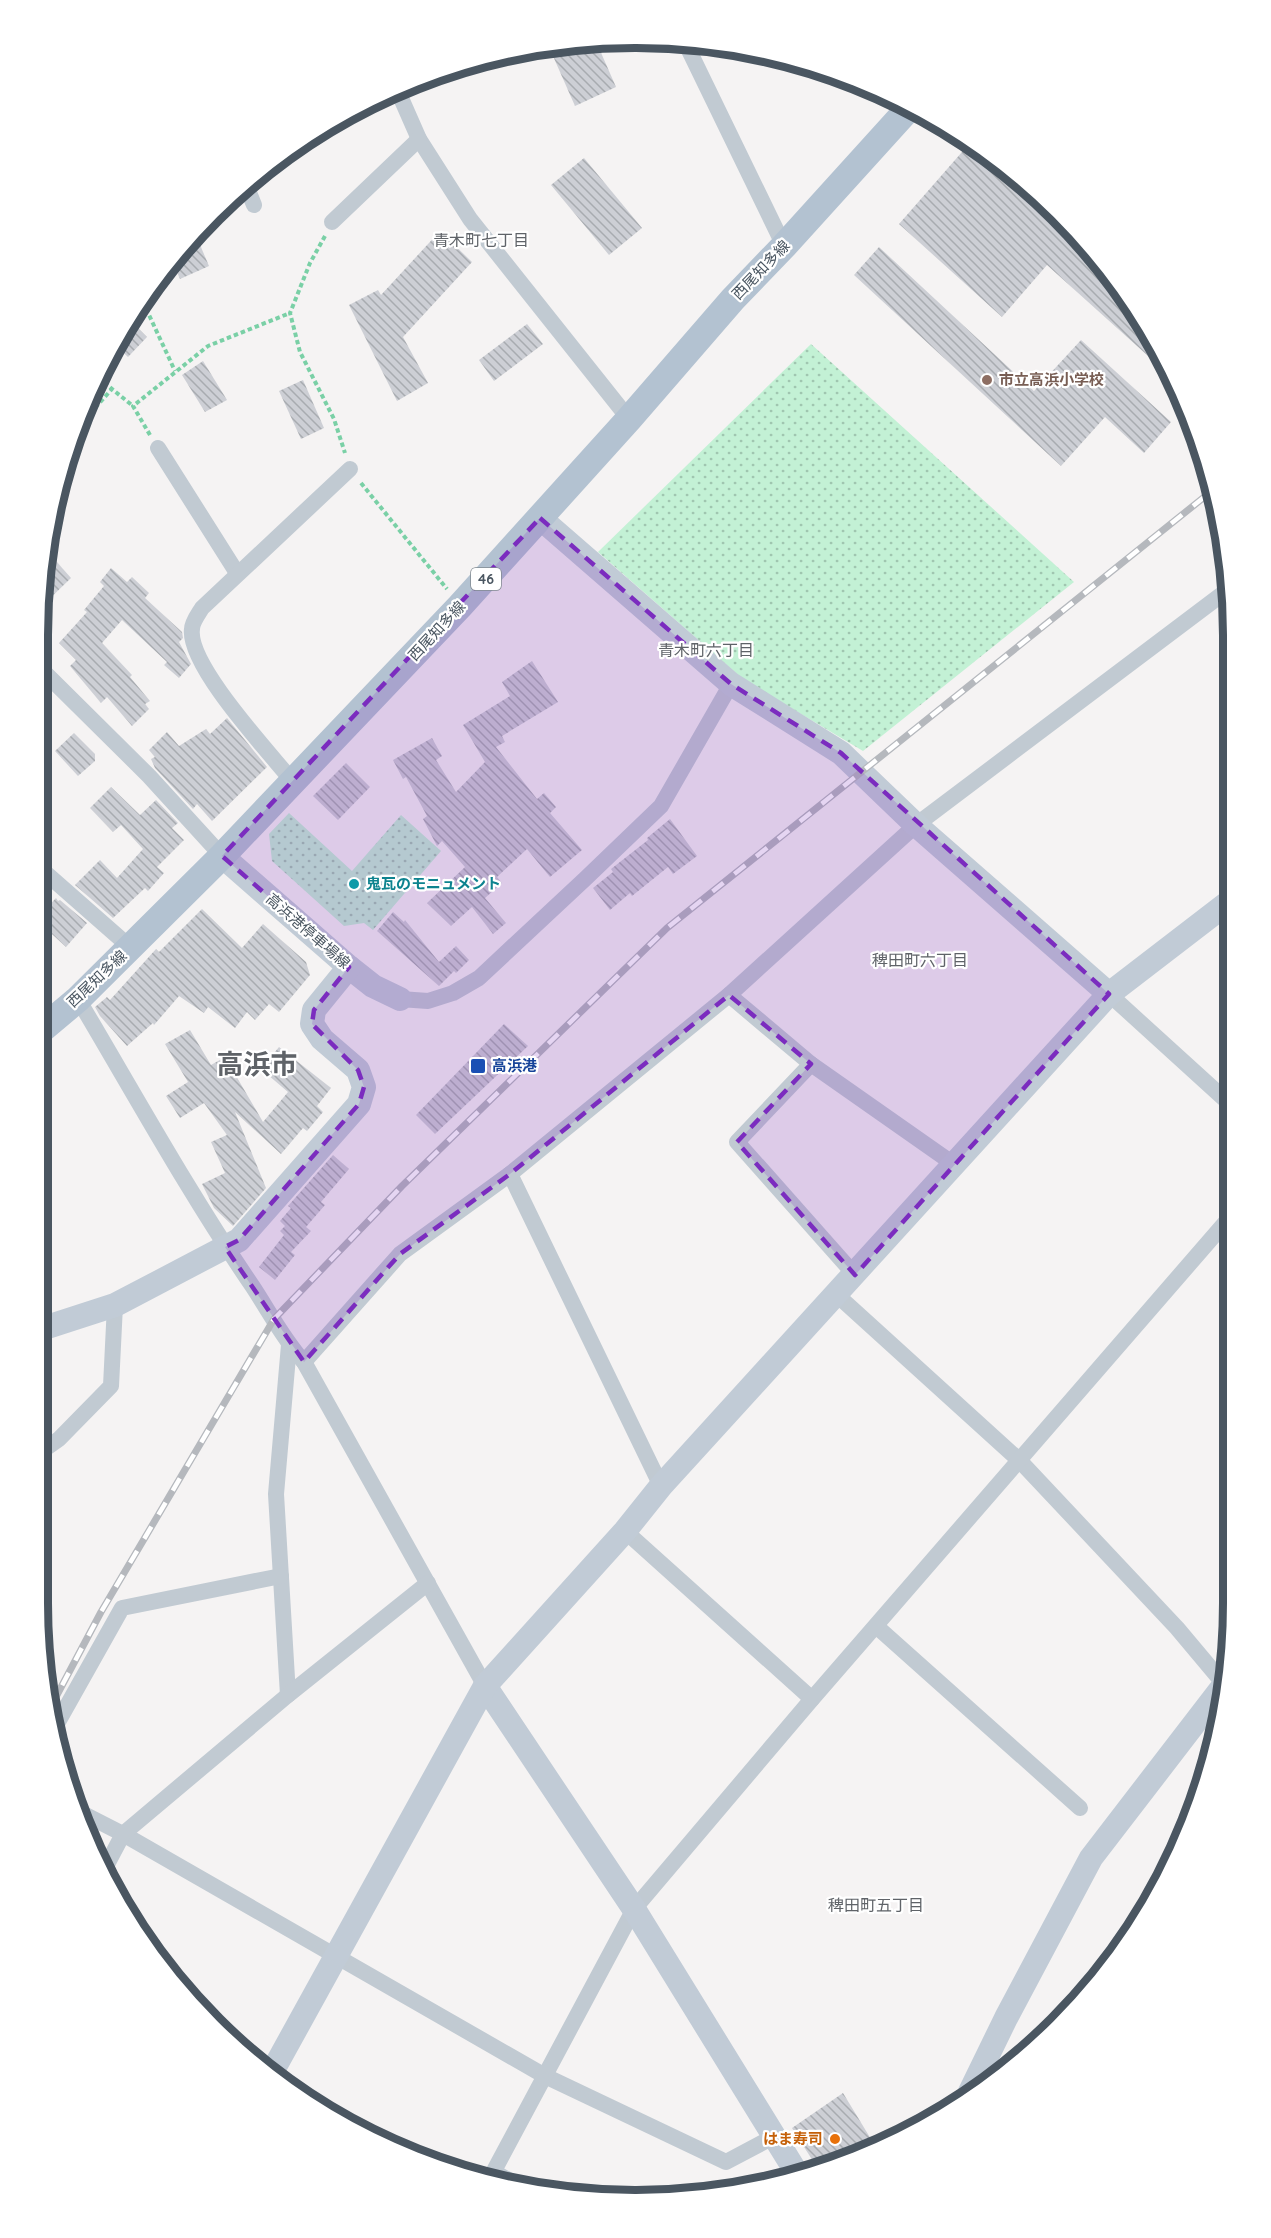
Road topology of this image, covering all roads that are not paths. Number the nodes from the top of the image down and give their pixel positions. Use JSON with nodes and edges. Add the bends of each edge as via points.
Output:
{"nodes":[{"id":1,"x":689,"y":51,"type":"edge"},
{"id":2,"x":401,"y":98,"type":"edge"},
{"id":3,"x":904,"y":114,"type":"edge"},
{"id":4,"x":419,"y":139,"type":"junction"},
{"id":5,"x":249,"y":193,"type":"edge"},
{"id":6,"x":254,"y":205,"type":"dead end"},
{"id":7,"x":332,"y":222,"type":"road end"},
{"id":8,"x":784,"y":246,"type":"junction"},
{"id":9,"x":629,"y":419,"type":"junction"},
{"id":10,"x":158,"y":448,"type":"road end"},
{"id":11,"x":350,"y":469,"type":"road end"},
{"id":12,"x":540,"y":518,"type":"junction"},
{"id":13,"x":237,"y":573,"type":"junction"},
{"id":14,"x":1222,"y":594,"type":"edge"},
{"id":15,"x":48,"y":676,"type":"edge"},
{"id":16,"x":731,"y":684,"type":"junction"},
{"id":17,"x":294,"y":783,"type":"junction"},
{"id":18,"x":916,"y":825,"type":"junction"},
{"id":19,"x":222,"y":856,"type":"junction"},
{"id":20,"x":48,"y":875,"type":"edge"},
{"id":21,"x":1223,"y":907,"type":"edge"},
{"id":22,"x":130,"y":948,"type":"junction"},
{"id":23,"x":349,"y":967,"type":"junction"},
{"id":24,"x":1109,"y":994,"type":"junction"},
{"id":25,"x":729,"y":995,"type":"junction"},
{"id":26,"x":78,"y":999,"type":"junction"},
{"id":27,"x":400,"y":999,"type":"joint"},
{"id":28,"x":48,"y":1024,"type":"edge"},
{"id":29,"x":811,"y":1064,"type":"junction"},
{"id":30,"x":1223,"y":1098,"type":"edge"},
{"id":31,"x":955,"y":1165,"type":"junction"},
{"id":32,"x":510,"y":1174,"type":"junction"},
{"id":33,"x":1223,"y":1225,"type":"edge"},
{"id":34,"x":225,"y":1247,"type":"junction"},
{"id":35,"x":855,"y":1275,"type":"junction"},
{"id":36,"x":837,"y":1295,"type":"junction"},
{"id":37,"x":115,"y":1305,"type":"junction"},
{"id":38,"x":48,"y":1327,"type":"edge"},
{"id":39,"x":289,"y":1345,"type":"junction"},
{"id":40,"x":304,"y":1362,"type":"junction"},
{"id":41,"x":48,"y":1447,"type":"edge"},
{"id":42,"x":1020,"y":1461,"type":"junction"},
{"id":43,"x":661,"y":1486,"type":"junction"},
{"id":44,"x":625,"y":1531,"type":"junction"},
{"id":45,"x":281,"y":1576,"type":"junction"},
{"id":46,"x":428,"y":1583,"type":"junction"},
{"id":47,"x":876,"y":1626,"type":"junction"},
{"id":48,"x":1218,"y":1678,"type":"edge"},
{"id":49,"x":485,"y":1686,"type":"junction"},
{"id":50,"x":288,"y":1695,"type":"junction"},
{"id":51,"x":1215,"y":1696,"type":"edge"},
{"id":52,"x":812,"y":1699,"type":"junction"},
{"id":53,"x":60,"y":1720,"type":"edge"},
{"id":54,"x":1080,"y":1808,"type":"dead end"},
{"id":55,"x":89,"y":1817,"type":"edge"},
{"id":56,"x":123,"y":1834,"type":"junction"},
{"id":57,"x":108,"y":1861,"type":"edge"},
{"id":58,"x":634,"y":1909,"type":"junction"},
{"id":59,"x":336,"y":1956,"type":"junction"},
{"id":60,"x":275,"y":2067,"type":"edge"},
{"id":61,"x":545,"y":2076,"type":"junction"},
{"id":62,"x":975,"y":2082,"type":"edge"},
{"id":63,"x":775,"y":2136,"type":"junction"},
{"id":64,"x":794,"y":2168,"type":"edge"},
{"id":65,"x":493,"y":2172,"type":"edge"}],
"edges":[{"from":1,"to":8,"type":"street"},
{"from":2,"to":4,"type":"street"},
{"from":3,"to":8,"type":"main road","name":"西尾知多線","number":"46"},
{"from":4,"to":7,"type":"street"},
{"from":4,"to":9,"type":"street","via":[[470,219]]},
{"from":5,"to":6,"type":"street"},
{"from":8,"to":9,"type":"main road","name":"西尾知多線","number":"46"},
{"from":9,"to":12,"type":"main road","name":"西尾知多線","number":"46"},
{"from":10,"to":13,"type":"street"},
{"from":11,"to":13,"type":"street"},
{"from":12,"to":16,"type":"street"},
{"from":12,"to":17,"type":"main road","name":"西尾知多線","number":"46"},
{"from":13,"to":17,"type":"street","via":[[202,608],[192,628],[196,652],[210,680]]},
{"from":14,"to":18,"type":"street"},
{"from":15,"to":19,"type":"street","via":[[149,776]]},
{"from":16,"to":18,"type":"street","via":[[841,753]]},
{"from":16,"to":27,"type":"street","via":[[661,806],[611,855],[479,978],[428,1001]]},
{"from":17,"to":19,"type":"main road","name":"西尾知多線","number":"46"},
{"from":18,"to":24,"type":"street"},
{"from":18,"to":25,"type":"street"},
{"from":19,"to":22,"type":"main road","name":"西尾知多線","number":"46"},
{"from":19,"to":23,"type":"street","name":"高浜港停車場線"},
{"from":20,"to":22,"type":"street"},
{"from":21,"to":24,"type":"street"},
{"from":22,"to":26,"type":"main road","name":"西尾知多線","number":"46"},
{"from":23,"to":27,"type":"street","name":"高浜港停車場線","via":[[373,986]]},
{"from":23,"to":34,"type":"street","via":[[314,1010],[312,1024],[322,1039],[358,1070],[364,1087],[359,1104],[239,1240]]},
{"from":24,"to":30,"type":"street"},
{"from":24,"to":31,"type":"street"},
{"from":25,"to":29,"type":"street"},
{"from":25,"to":32,"type":"street"},
{"from":26,"to":28,"type":"main road","name":"西尾知多線","number":"46"},
{"from":26,"to":34,"type":"street"},
{"from":29,"to":31,"type":"street"},
{"from":29,"to":35,"type":"street","via":[[737,1142]]},
{"from":31,"to":35,"type":"street"},
{"from":32,"to":40,"type":"street","via":[[400,1254]]},
{"from":32,"to":43,"type":"street"},
{"from":33,"to":42,"type":"street"},
{"from":34,"to":37,"type":"street"},
{"from":34,"to":39,"type":"street"},
{"from":35,"to":36,"type":"street"},
{"from":36,"to":42,"type":"street"},
{"from":36,"to":43,"type":"street"},
{"from":37,"to":38,"type":"street"},
{"from":37,"to":41,"type":"street","via":[[111,1386]]},
{"from":39,"to":40,"type":"street"},
{"from":39,"to":45,"type":"street","via":[[276,1494]]},
{"from":40,"to":46,"type":"street"},
{"from":42,"to":47,"type":"street"},
{"from":42,"to":48,"type":"street","via":[[1177,1628]]},
{"from":43,"to":44,"type":"street"},
{"from":44,"to":49,"type":"street"},
{"from":44,"to":52,"type":"street"},
{"from":45,"to":50,"type":"street"},
{"from":45,"to":53,"type":"street","via":[[122,1608]]},
{"from":46,"to":49,"type":"street"},
{"from":46,"to":50,"type":"street"},
{"from":47,"to":52,"type":"street"},
{"from":47,"to":54,"type":"street"},
{"from":49,"to":58,"type":"street"},
{"from":49,"to":59,"type":"street"},
{"from":50,"to":56,"type":"street"},
{"from":51,"to":62,"type":"street","via":[[1091,1858]]},
{"from":52,"to":58,"type":"street"},
{"from":55,"to":56,"type":"street"},
{"from":56,"to":57,"type":"street"},
{"from":56,"to":59,"type":"street"},
{"from":58,"to":61,"type":"street"},
{"from":58,"to":63,"type":"street"},
{"from":59,"to":60,"type":"street"},
{"from":59,"to":61,"type":"street"},
{"from":61,"to":63,"type":"street","via":[[726,2162]]},
{"from":61,"to":65,"type":"street"},
{"from":63,"to":64,"type":"street"}]}
